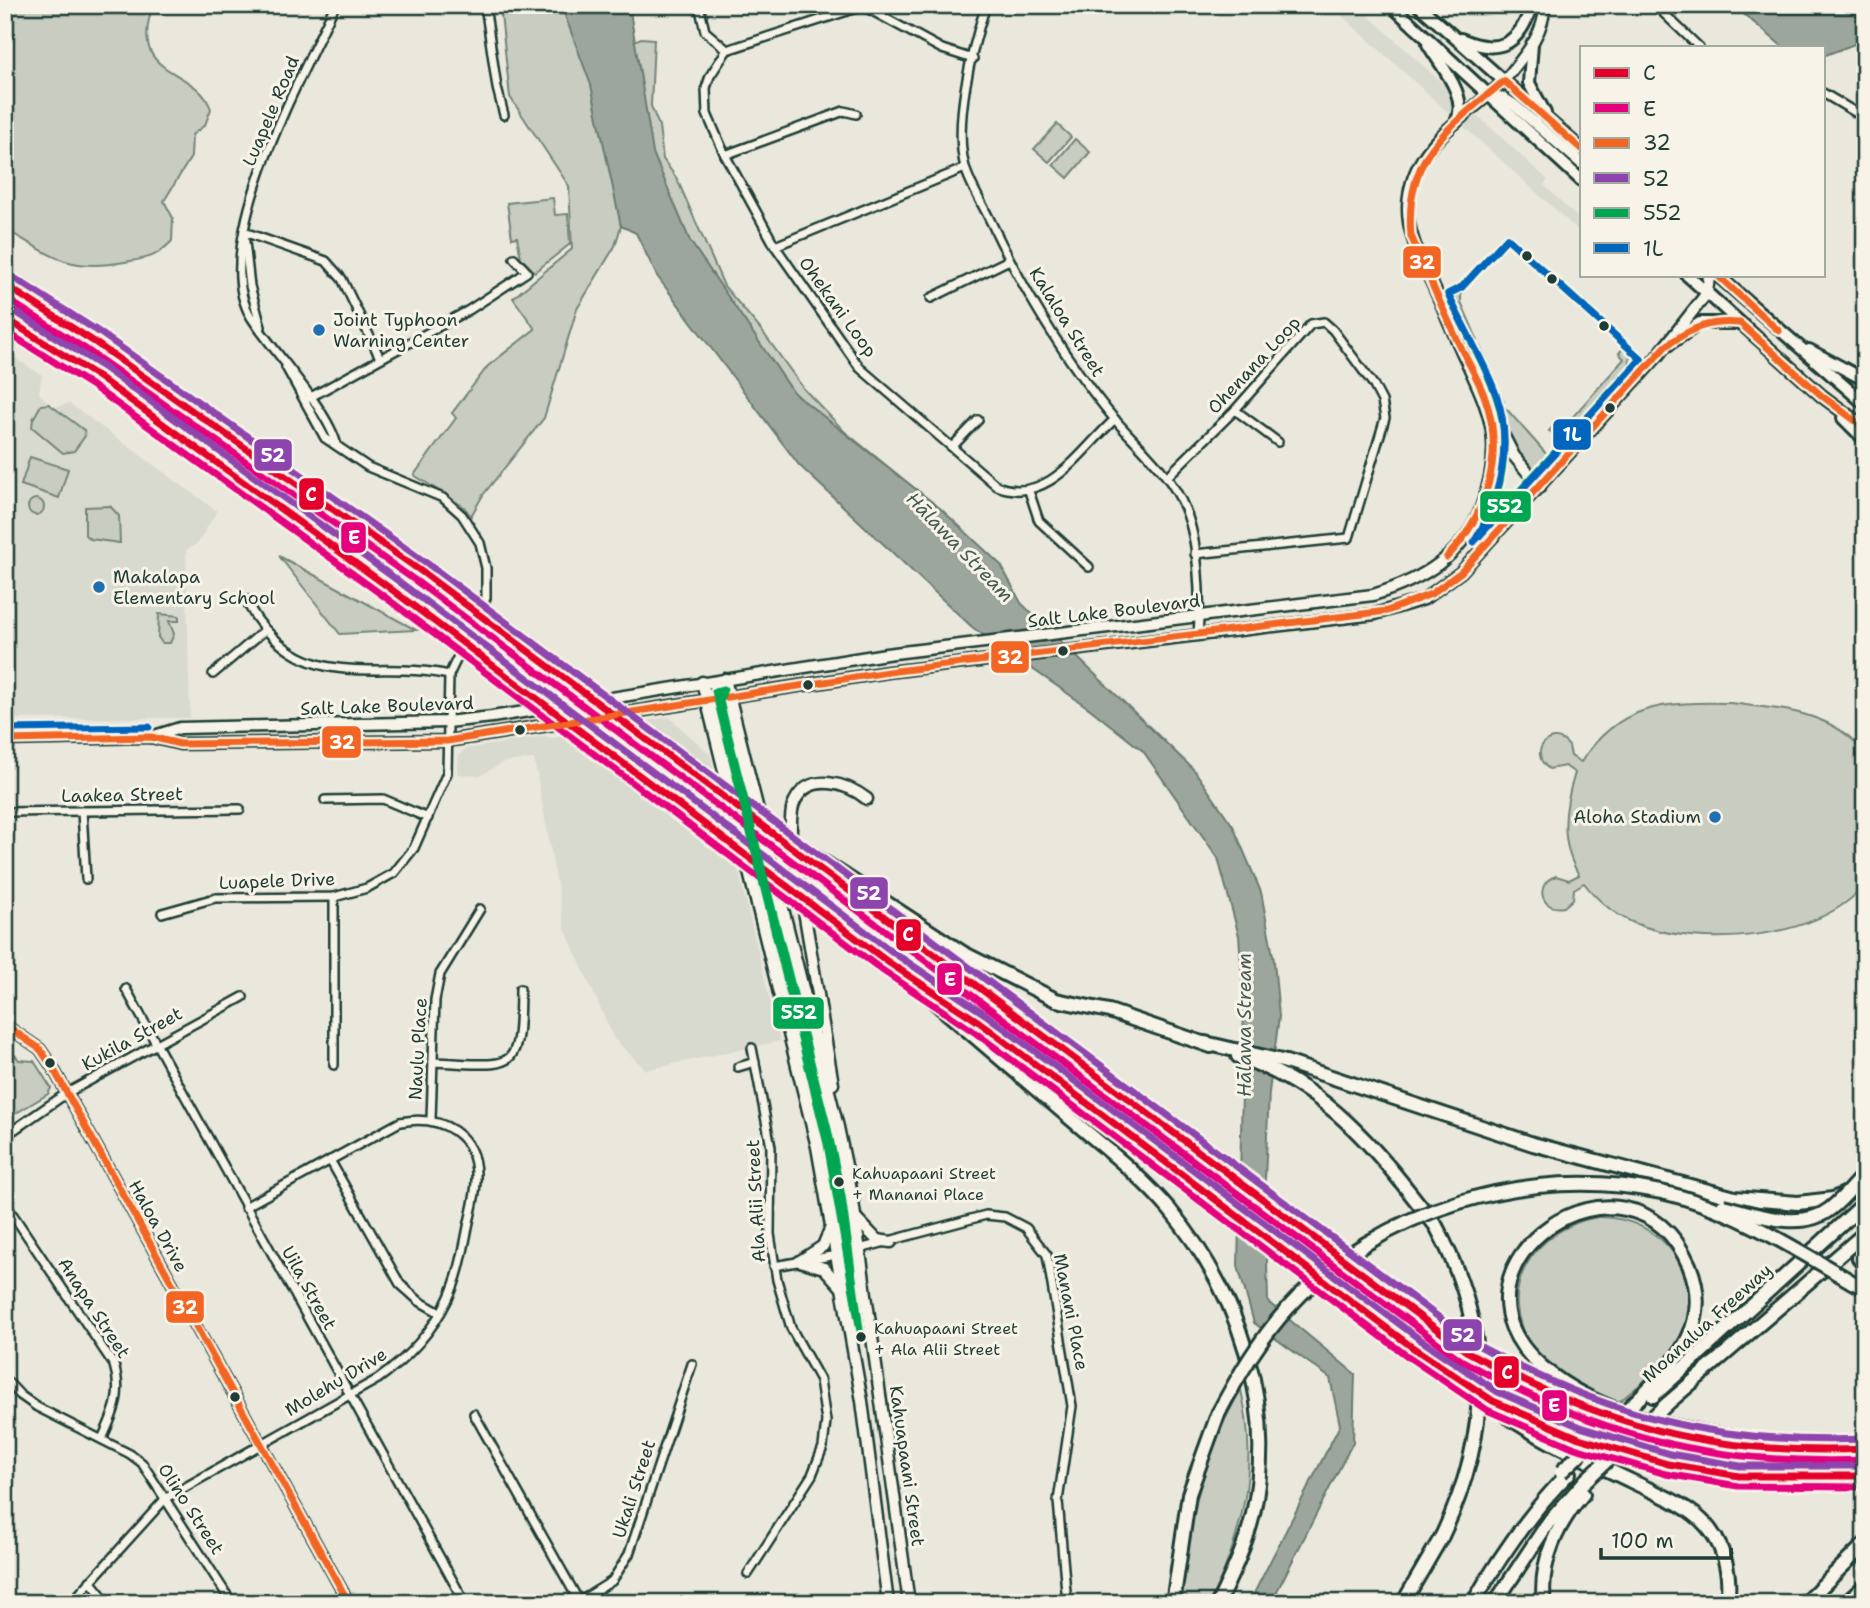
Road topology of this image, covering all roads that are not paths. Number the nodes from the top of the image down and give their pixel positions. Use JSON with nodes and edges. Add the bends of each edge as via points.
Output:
{"nodes":[{"id":1,"x":335,"y":5,"type":"edge"},
{"id":2,"x":485,"y":5,"type":"edge"},
{"id":3,"x":699,"y":5,"type":"edge"},
{"id":4,"x":986,"y":5,"type":"edge"},
{"id":5,"x":1391,"y":5,"type":"edge"},
{"id":6,"x":1418,"y":5,"type":"edge"},
{"id":7,"x":1532,"y":5,"type":"edge"},
{"id":8,"x":1545,"y":5,"type":"edge"},
{"id":9,"x":1655,"y":5,"type":"edge"},
{"id":10,"x":864,"y":6,"type":"edge"},
{"id":11,"x":1452,"y":35,"type":"junction"},
{"id":12,"x":1423,"y":36,"type":"junction"},
{"id":13,"x":1532,"y":44,"type":"junction"},
{"id":14,"x":1698,"y":46,"type":"edge"},
{"id":15,"x":727,"y":50,"type":"junction"},
{"id":16,"x":973,"y":59,"type":"junction"},
{"id":17,"x":1504,"y":81,"type":"junction"},
{"id":18,"x":1825,"y":94,"type":"edge"},
{"id":19,"x":1488,"y":97,"type":"junction"},
{"id":20,"x":856,"y":114,"type":"dead end"},
{"id":21,"x":504,"y":115,"type":"dead end"},
{"id":22,"x":1865,"y":118,"type":"edge"},
{"id":23,"x":1456,"y":122,"type":"junction"},
{"id":24,"x":1558,"y":128,"type":"junction"},
{"id":25,"x":1580,"y":148,"type":"edge"},
{"id":26,"x":725,"y":155,"type":"junction"},
{"id":27,"x":1580,"y":162,"type":"edge"},
{"id":28,"x":965,"y":168,"type":"junction"},
{"id":29,"x":1580,"y":179,"type":"edge"},
{"id":30,"x":244,"y":232,"type":"junction"},
{"id":31,"x":775,"y":246,"type":"junction"},
{"id":32,"x":514,"y":258,"type":"dead end"},
{"id":33,"x":1009,"y":260,"type":"junction"},
{"id":34,"x":1688,"y":276,"type":"edge"},
{"id":35,"x":1709,"y":276,"type":"edge"},
{"id":36,"x":1718,"y":276,"type":"edge"},
{"id":37,"x":5,"y":285,"type":"edge"},
{"id":38,"x":1707,"y":293,"type":"junction"},
{"id":39,"x":931,"y":298,"type":"dead end"},
{"id":40,"x":5,"y":318,"type":"edge"},
{"id":41,"x":1740,"y":323,"type":"junction"},
{"id":42,"x":1785,"y":337,"type":"junction"},
{"id":43,"x":1666,"y":346,"type":"junction"},
{"id":44,"x":380,"y":358,"type":"junction"},
{"id":45,"x":286,"y":367,"type":"junction"},
{"id":46,"x":1865,"y":380,"type":"edge"},
{"id":47,"x":1822,"y":396,"type":"junction"},
{"id":48,"x":309,"y":398,"type":"junction"},
{"id":49,"x":1488,"y":403,"type":"junction"},
{"id":50,"x":1865,"y":404,"type":"edge"},
{"id":51,"x":1235,"y":410,"type":"junction"},
{"id":52,"x":1115,"y":419,"type":"junction"},
{"id":53,"x":978,"y":421,"type":"dead end"},
{"id":54,"x":1865,"y":428,"type":"edge"},
{"id":55,"x":1865,"y":440,"type":"edge"},
{"id":56,"x":1278,"y":442,"type":"dead end"},
{"id":57,"x":337,"y":446,"type":"junction"},
{"id":58,"x":953,"y":446,"type":"junction"},
{"id":59,"x":1168,"y":476,"type":"junction"},
{"id":60,"x":1540,"y":487,"type":"junction"},
{"id":61,"x":1029,"y":491,"type":"junction"},
{"id":62,"x":1195,"y":554,"type":"junction"},
{"id":63,"x":1089,"y":567,"type":"dead end"},
{"id":64,"x":246,"y":599,"type":"dead end"},
{"id":65,"x":1200,"y":617,"type":"junction"},
{"id":66,"x":265,"y":630,"type":"junction"},
{"id":67,"x":1198,"y":635,"type":"junction"},
{"id":68,"x":213,"y":674,"type":"dead end"},
{"id":69,"x":449,"y":675,"type":"junction"},
{"id":70,"x":725,"y":679,"type":"junction"},
{"id":71,"x":702,"y":682,"type":"junction"},
{"id":72,"x":730,"y":698,"type":"junction"},
{"id":73,"x":707,"y":702,"type":"junction"},
{"id":74,"x":447,"y":722,"type":"junction"},
{"id":75,"x":151,"y":737,"type":"junction"},
{"id":76,"x":5,"y":740,"type":"edge"},
{"id":77,"x":447,"y":741,"type":"junction"},
{"id":78,"x":707,"y":786,"type":"junction"},
{"id":79,"x":867,"y":799,"type":"dead end"},
{"id":80,"x":325,"y":800,"type":"dead end"},
{"id":81,"x":240,"y":809,"type":"dead end"},
{"id":82,"x":82,"y":811,"type":"junction"},
{"id":83,"x":5,"y":812,"type":"edge"},
{"id":84,"x":428,"y":818,"type":"junction"},
{"id":85,"x":86,"y":879,"type":"dead end"},
{"id":86,"x":334,"y":897,"type":"junction"},
{"id":87,"x":480,"y":908,"type":"dead end"},
{"id":88,"x":162,"y":913,"type":"dead end"},
{"id":89,"x":888,"y":962,"type":"junction"},
{"id":90,"x":125,"y":989,"type":"dead end"},
{"id":91,"x":520,"y":989,"type":"dead end"},
{"id":92,"x":243,"y":997,"type":"dead end"},
{"id":93,"x":5,"y":1025,"type":"edge"},
{"id":94,"x":156,"y":1043,"type":"junction"},
{"id":95,"x":752,"y":1048,"type":"dead end"},
{"id":96,"x":1238,"y":1053,"type":"junction"},
{"id":97,"x":433,"y":1062,"type":"junction"},
{"id":98,"x":755,"y":1062,"type":"junction"},
{"id":99,"x":334,"y":1065,"type":"dead end"},
{"id":100,"x":738,"y":1067,"type":"dead end"},
{"id":101,"x":67,"y":1093,"type":"junction"},
{"id":102,"x":431,"y":1119,"type":"junction"},
{"id":103,"x":838,"y":1128,"type":"junction"},
{"id":104,"x":5,"y":1136,"type":"edge"},
{"id":105,"x":330,"y":1160,"type":"junction"},
{"id":106,"x":1865,"y":1173,"type":"edge"},
{"id":107,"x":1865,"y":1185,"type":"edge"},
{"id":108,"x":1662,"y":1192,"type":"junction"},
{"id":109,"x":5,"y":1203,"type":"edge"},
{"id":110,"x":1865,"y":1203,"type":"edge"},
{"id":111,"x":246,"y":1207,"type":"junction"},
{"id":112,"x":855,"y":1215,"type":"junction"},
{"id":113,"x":831,"y":1227,"type":"junction"},
{"id":114,"x":1865,"y":1233,"type":"edge"},
{"id":115,"x":891,"y":1242,"type":"junction"},
{"id":116,"x":1865,"y":1244,"type":"edge"},
{"id":117,"x":860,"y":1249,"type":"junction"},
{"id":118,"x":837,"y":1255,"type":"junction"},
{"id":119,"x":800,"y":1261,"type":"junction"},
{"id":120,"x":774,"y":1266,"type":"junction"},
{"id":121,"x":1865,"y":1266,"type":"edge"},
{"id":122,"x":1865,"y":1288,"type":"edge"},
{"id":123,"x":844,"y":1291,"type":"junction"},
{"id":124,"x":440,"y":1313,"type":"junction"},
{"id":125,"x":692,"y":1364,"type":"dead end"},
{"id":126,"x":1440,"y":1367,"type":"junction"},
{"id":127,"x":5,"y":1379,"type":"edge"},
{"id":128,"x":350,"y":1395,"type":"junction"},
{"id":129,"x":1643,"y":1399,"type":"junction"},
{"id":130,"x":474,"y":1414,"type":"dead end"},
{"id":131,"x":102,"y":1439,"type":"junction"},
{"id":132,"x":261,"y":1444,"type":"junction"},
{"id":133,"x":1865,"y":1449,"type":"edge"},
{"id":134,"x":1830,"y":1451,"type":"junction"},
{"id":135,"x":1865,"y":1476,"type":"edge"},
{"id":136,"x":1590,"y":1481,"type":"junction"},
{"id":137,"x":166,"y":1498,"type":"junction"},
{"id":138,"x":1865,"y":1545,"type":"edge"},
{"id":139,"x":748,"y":1574,"type":"dead end"},
{"id":140,"x":90,"y":1581,"type":"junction"},
{"id":141,"x":1865,"y":1586,"type":"edge"},
{"id":142,"x":579,"y":1602,"type":"edge"},
{"id":143,"x":71,"y":1603,"type":"edge"},
{"id":144,"x":108,"y":1603,"type":"edge"},
{"id":145,"x":232,"y":1603,"type":"edge"},
{"id":146,"x":349,"y":1603,"type":"edge"},
{"id":147,"x":465,"y":1603,"type":"edge"},
{"id":148,"x":888,"y":1603,"type":"edge"},
{"id":149,"x":909,"y":1603,"type":"edge"},
{"id":150,"x":1067,"y":1603,"type":"edge"},
{"id":151,"x":1173,"y":1603,"type":"edge"},
{"id":152,"x":1218,"y":1603,"type":"edge"},
{"id":153,"x":1402,"y":1603,"type":"edge"},
{"id":154,"x":1474,"y":1603,"type":"edge"},
{"id":155,"x":1495,"y":1603,"type":"edge"},
{"id":156,"x":1544,"y":1603,"type":"edge"},
{"id":157,"x":1727,"y":1603,"type":"edge"},
{"id":158,"x":1805,"y":1603,"type":"edge"},
{"id":159,"x":1846,"y":1603,"type":"edge"}],
"edges":[{"from":1,"to":30,"type":"street","name":"Luapele Road","via":[[263,168]]},
{"from":2,"to":21,"type":"street"},
{"from":3,"to":15,"type":"street","via":[[705,31]]},
{"from":4,"to":16,"type":"street","name":"Kalaloa Street"},
{"from":5,"to":12,"type":"main road"},
{"from":6,"to":11,"type":"main road"},
{"from":7,"to":11,"type":"main road","via":[[1521,29],[1504,45],[1483,48]]},
{"from":8,"to":13,"type":"street","via":[[1543,23]]},
{"from":9,"to":14,"type":"street"},
{"from":10,"to":15,"type":"street"},
{"from":10,"to":16,"type":"street","via":[[942,49]]},
{"from":11,"to":17,"type":"main road"},
{"from":12,"to":19,"type":"main road"},
{"from":12,"to":23,"type":"main road","via":[[1457,94]]},
{"from":13,"to":17,"type":"street"},
{"from":13,"to":24,"type":"main road","via":[[1530,83]]},
{"from":15,"to":26,"type":"street","name":"Ohekani Loop","via":[[706,88],[707,114]]},
{"from":16,"to":28,"type":"street","name":"Kalaloa Street","via":[[962,127]]},
{"from":17,"to":19,"type":"main road","name":"Salt Lake Boulevard"},
{"from":17,"to":24,"type":"main road"},
{"from":18,"to":22,"type":"street"},
{"from":19,"to":23,"type":"main road","name":"Salt Lake Boulevard"},
{"from":19,"to":27,"type":"main road","via":[[1509,101]]},
{"from":19,"to":29,"type":"main road"},
{"from":20,"to":26,"type":"street","via":[[844,111]]},
{"from":23,"to":49,"type":"main road","name":"Salt Lake Boulevard","via":[[1423,158],[1409,194],[1408,212],[1416,247]]},
{"from":24,"to":25,"type":"main road"},
{"from":26,"to":31,"type":"street","name":"Ohekani Loop"},
{"from":28,"to":31,"type":"street"},
{"from":28,"to":33,"type":"street","name":"Kalaloa Street"},
{"from":30,"to":44,"type":"street","via":[[326,261],[342,279]]},
{"from":30,"to":45,"type":"street","name":"Luapele Road","via":[[250,286],[263,334]]},
{"from":31,"to":58,"type":"street","name":"Ohekani Loop","via":[[860,368]]},
{"from":32,"to":44,"type":"street","via":[[527,272],[471,309]]},
{"from":33,"to":39,"type":"street"},
{"from":33,"to":52,"type":"street","name":"Kalaloa Street","via":[[1073,368]]},
{"from":34,"to":38,"type":"main road"},
{"from":35,"to":38,"type":"main road"},
{"from":36,"to":42,"type":"main road"},
{"from":37,"to":78,"type":"highway","bridge":true,"via":[[422,572]]},
{"from":38,"to":41,"type":"main road"},
{"from":38,"to":43,"type":"main road","name":"Salt Lake Boulevard"},
{"from":40,"to":89,"type":"highway","bridge":true,"via":[[97,376],[391,589]]},
{"from":41,"to":43,"type":"main road","via":[[1698,324]]},
{"from":41,"to":47,"type":"main road"},
{"from":42,"to":46,"type":"main road"},
{"from":42,"to":50,"type":"main road"},
{"from":43,"to":60,"type":"main road","name":"Salt Lake Boulevard"},
{"from":44,"to":48,"type":"street"},
{"from":45,"to":48,"type":"street","name":"Luapele Road"},
{"from":45,"to":57,"type":"street","name":"Luapele Road","via":[[314,423]]},
{"from":47,"to":54,"type":"main road"},
{"from":47,"to":55,"type":"main road"},
{"from":48,"to":57,"type":"street","name":"Luapele Road"},
{"from":49,"to":60,"type":"main road","via":[[1514,456]]},
{"from":49,"to":65,"type":"main road","name":"Salt Lake Boulevard","via":[[1494,456],[1490,483],[1471,531],[1427,574],[1373,595]]},
{"from":51,"to":56,"type":"street"},
{"from":51,"to":59,"type":"street","name":"Ohenana Loop"},
{"from":51,"to":62,"type":"street","name":"Ohenana Loop","via":[[1311,324],[1324,322],[1373,384],[1385,418],[1349,538]]},
{"from":52,"to":59,"type":"street","name":"Kalaloa Street"},
{"from":52,"to":61,"type":"street","via":[[1053,481]]},
{"from":53,"to":58,"type":"street"},
{"from":57,"to":69,"type":"street","name":"Luapele Road","via":[[368,467],[443,498],[476,535],[485,559],[486,598]]},
{"from":58,"to":61,"type":"street","name":"Ohekani Loop","via":[[997,485]]},
{"from":59,"to":62,"type":"street","name":"Kalaloa Street","via":[[1186,510]]},
{"from":60,"to":67,"type":"main road","name":"Salt Lake Boulevard","via":[[1447,585],[1404,608]]},
{"from":61,"to":63,"type":"street","via":[[1039,521]]},
{"from":62,"to":65,"type":"street","name":"Kalaloa Street"},
{"from":64,"to":66,"type":"street"},
{"from":65,"to":67,"type":"street","name":"Kalaloa Street"},
{"from":65,"to":70,"type":"main road","name":"Salt Lake Boulevard","via":[[977,642]]},
{"from":66,"to":68,"type":"street"},
{"from":66,"to":69,"type":"street","via":[[296,658],[329,669],[414,669]]},
{"from":67,"to":72,"type":"main road","name":"Salt Lake Boulevard","via":[[813,682]]},
{"from":69,"to":74,"type":"street","name":"Luapele Road"},
{"from":70,"to":71,"type":"main road","name":"Salt Lake Boulevard"},
{"from":70,"to":72,"type":"main road","name":"Kahuapaani Street"},
{"from":71,"to":73,"type":"main road","name":"Kahuapaani Street"},
{"from":71,"to":74,"type":"main road","name":"Salt Lake Boulevard"},
{"from":72,"to":73,"type":"main road","name":"Salt Lake Boulevard"},
{"from":72,"to":103,"type":"main road","name":"Kahuapaani Street"},
{"from":73,"to":77,"type":"main road","name":"Salt Lake Boulevard"},
{"from":73,"to":113,"type":"main road","name":"Kahuapaani Street","via":[[817,1147]]},
{"from":74,"to":75,"type":"main road","name":"Salt Lake Boulevard","via":[[180,728]]},
{"from":74,"to":77,"type":"street","name":"Luapele Drive"},
{"from":75,"to":76,"type":"main road","name":"Salt Lake Boulevard"},
{"from":75,"to":77,"type":"main road","name":"Salt Lake Boulevard","via":[[180,744]]},
{"from":77,"to":84,"type":"street","name":"Luapele Drive","via":[[447,773]]},
{"from":78,"to":96,"type":"highway","bridge":true,"via":[[963,953],[1056,1000],[1109,1011]]},
{"from":78,"to":134,"type":"highway","bridge":true,"via":[[1466,1351],[1572,1406],[1677,1438],[1762,1450]]},
{"from":79,"to":103,"type":"main road","via":[[847,786],[822,782],[801,793],[791,815],[790,833]]},
{"from":80,"to":84,"type":"street","via":[[383,799]]},
{"from":81,"to":82,"type":"street","name":"Laakea Street"},
{"from":82,"to":83,"type":"street","name":"Laakea Street"},
{"from":82,"to":85,"type":"street"},
{"from":84,"to":86,"type":"street","name":"Luapele Drive","via":[[414,848],[394,873],[367,888]]},
{"from":86,"to":88,"type":"street","name":"Luapele Drive","via":[[215,898]]},
{"from":86,"to":99,"type":"street"},
{"from":87,"to":97,"type":"street","name":"Naulu Place","via":[[440,974]]},
{"from":89,"to":126,"type":"highway","via":[[979,1023]]},
{"from":89,"to":152,"type":"highway","via":[[1158,1197],[1197,1246],[1231,1309],[1254,1384],[1260,1461],[1245,1542]]},
{"from":90,"to":94,"type":"street","name":"Uila Street"},
{"from":91,"to":97,"type":"street","via":[[518,1046],[510,1059],[492,1065]]},
{"from":92,"to":94,"type":"street","name":"Kukila Street"},
{"from":93,"to":101,"type":"street","name":"Haloa Drive","via":[[40,1049]]},
{"from":94,"to":101,"type":"street","name":"Kukila Street"},
{"from":94,"to":111,"type":"street","name":"Uila Street"},
{"from":95,"to":98,"type":"street","name":"Ala Alii Street"},
{"from":96,"to":107,"type":"highway","via":[[1286,1062],[1533,1144],[1735,1198],[1798,1203],[1833,1199]]},
{"from":96,"to":153,"type":"highway","bridge":true,"via":[[1335,1111],[1372,1146],[1436,1226],[1469,1302],[1479,1367],[1475,1445],[1458,1502]]},
{"from":97,"to":102,"type":"street","name":"Naulu Place"},
{"from":98,"to":100,"type":"street"},
{"from":98,"to":120,"type":"street","name":"Ala Alii Street","via":[[771,1147]]},
{"from":101,"to":104,"type":"street","name":"Kukila Street"},
{"from":101,"to":132,"type":"street","name":"Haloa Drive"},
{"from":102,"to":105,"type":"street","via":[[400,1122]]},
{"from":102,"to":124,"type":"street","name":"Molehu Drive","via":[[464,1141],[474,1158],[476,1178],[461,1265]]},
{"from":103,"to":112,"type":"main road","name":"Kahuapaani Street"},
{"from":105,"to":111,"type":"street"},
{"from":105,"to":124,"type":"street","via":[[400,1284]]},
{"from":106,"to":108,"type":"highway","bridge":true,"via":[[1829,1210],[1810,1219],[1769,1217]]},
{"from":108,"to":122,"type":"highway","bridge":true,"via":[[1764,1231]]},
{"from":108,"to":151,"type":"highway","bridge":true,"via":[[1555,1184],[1471,1198],[1410,1221],[1321,1276],[1252,1353],[1218,1414],[1189,1494]]},
{"from":109,"to":131,"type":"street","name":"Anapa Street","via":[[114,1365],[118,1399]]},
{"from":110,"to":129,"type":"highway","name":"Moanalua Freeway"},
{"from":111,"to":128,"type":"street","name":"Uila Street"},
{"from":112,"to":115,"type":"main road","via":[[869,1234]]},
{"from":112,"to":117,"type":"main road","name":"Kahuapaani Street"},
{"from":113,"to":118,"type":"main road","name":"Kahuapaani Street"},
{"from":113,"to":119,"type":"main road","via":[[823,1246]]},
{"from":114,"to":136,"type":"highway","name":"Moanalua Freeway"},
{"from":115,"to":117,"type":"street","name":"Manani Place"},
{"from":115,"to":150,"type":"street","name":"Manani Place","via":[[986,1215],[1005,1217],[1026,1228],[1047,1255],[1072,1406],[1058,1502]]},
{"from":116,"to":121,"type":"highway","via":[[1859,1258]]},
{"from":117,"to":118,"type":"street","name":"Manani Place"},
{"from":117,"to":149,"type":"main road","name":"Kahuapaani Street"},
{"from":118,"to":119,"type":"street","name":"Manani Place"},
{"from":118,"to":123,"type":"main road","name":"Kahuapaani Street"},
{"from":119,"to":120,"type":"street","name":"Manani Place"},
{"from":119,"to":123,"type":"main road","via":[[824,1268]]},
{"from":120,"to":139,"type":"street","name":"Ala Alii Street","via":[[791,1328],[820,1380],[825,1431],[808,1482]]},
{"from":123,"to":148,"type":"main road","name":"Kahuapaani Street"},
{"from":124,"to":128,"type":"street","name":"Molehu Drive","via":[[401,1362]]},
{"from":125,"to":142,"type":"street","name":"Ukali Street","via":[[629,1554],[612,1581]]},
{"from":126,"to":135,"type":"highway","via":[[1517,1413],[1637,1457],[1739,1476]]},
{"from":126,"to":157,"type":"highway","via":[[1528,1430],[1701,1520],[1726,1564]]},
{"from":127,"to":131,"type":"street","name":"Olino Street","via":[[37,1407]]},
{"from":128,"to":132,"type":"street","name":"Molehu Drive"},
{"from":128,"to":147,"type":"street","name":"Uila Street"},
{"from":129,"to":134,"type":"highway","via":[[1679,1357],[1690,1335],[1696,1303],[1691,1270],[1674,1241],[1639,1215],[1596,1208],[1564,1216],[1529,1243],[1513,1272],[1508,1294],[1511,1327],[1541,1366],[1609,1406],[1660,1421],[1716,1435]]},
{"from":129,"to":154,"type":"highway","bridge":true,"via":[[1565,1473],[1509,1545]]},
{"from":130,"to":142,"type":"street"},
{"from":131,"to":137,"type":"street","name":"Olino Street","via":[[142,1464]]},
{"from":132,"to":137,"type":"street","name":"Molehu Drive"},
{"from":132,"to":146,"type":"street","name":"Haloa Drive"},
{"from":133,"to":134,"type":"highway"},
{"from":136,"to":155,"type":"highway","via":[[1532,1544]]},
{"from":136,"to":156,"type":"highway","via":[[1568,1512],[1551,1549],[1544,1575]]},
{"from":137,"to":140,"type":"street","name":"Molehu Drive"},
{"from":137,"to":145,"type":"street","name":"Olino Street"},
{"from":138,"to":158,"type":"highway"},
{"from":140,"to":143,"type":"street","name":"Molehu Drive"},
{"from":140,"to":144,"type":"street"},
{"from":141,"to":159,"type":"highway"}]}
